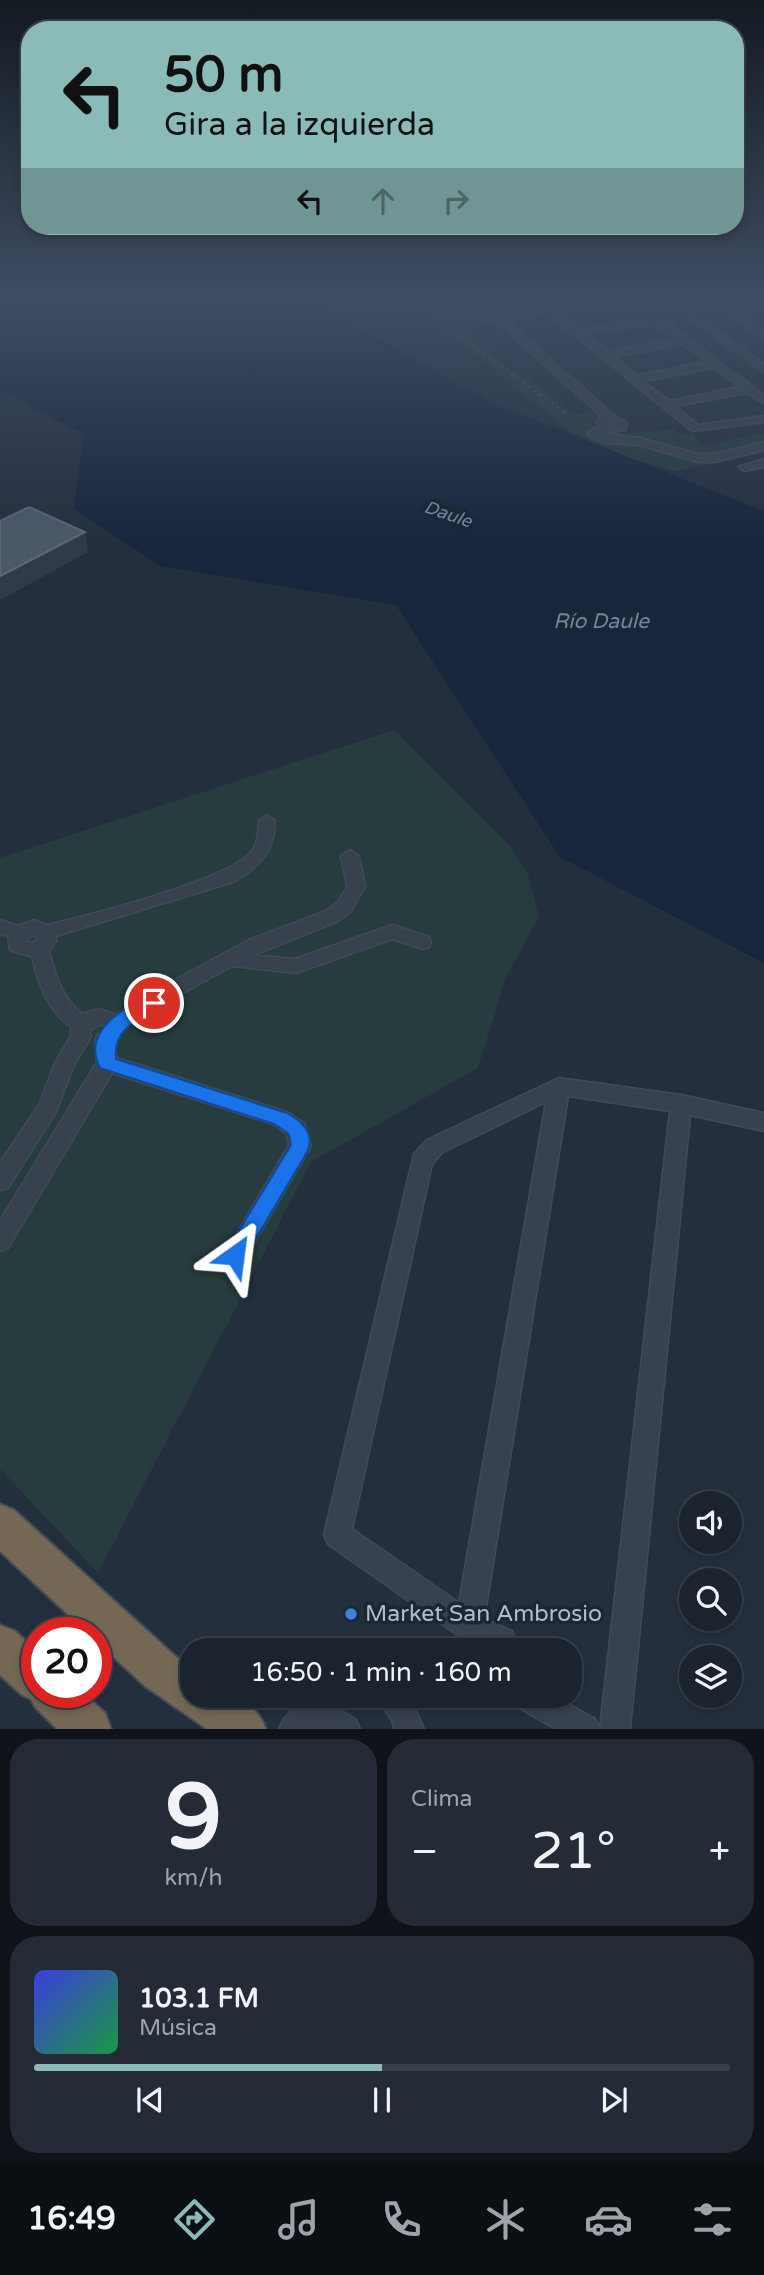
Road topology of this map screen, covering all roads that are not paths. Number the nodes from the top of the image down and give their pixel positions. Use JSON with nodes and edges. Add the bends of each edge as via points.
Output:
{"nodes":[{"id":1,"x":565,"y":382,"type":"edge"},
{"id":2,"x":637,"y":382,"type":"edge"},
{"id":3,"x":739,"y":382,"type":"edge"},
{"id":4,"x":748,"y":389,"type":"junction"},
{"id":5,"x":764,"y":400,"type":"edge"},
{"id":6,"x":665,"y":405,"type":"junction"},
{"id":7,"x":764,"y":419,"type":"edge"},
{"id":8,"x":764,"y":446,"type":"edge"},
{"id":9,"x":764,"y":463,"type":"edge"},
{"id":10,"x":744,"y":467,"type":"dead end"},
{"id":11,"x":267,"y":821,"type":"dead end"},
{"id":12,"x":350,"y":856,"type":"dead end"},
{"id":13,"x":0,"y":927,"type":"edge"},
{"id":14,"x":43,"y":940,"type":"junction"},
{"id":15,"x":422,"y":942,"type":"dead end"},
{"id":16,"x":230,"y":959,"type":"junction"},
{"id":17,"x":81,"y":1031,"type":"junction"},
{"id":18,"x":109,"y":1033,"type":"junction"},
{"id":19,"x":107,"y":1063,"type":"junction"},
{"id":20,"x":559,"y":1086,"type":"junction"},
{"id":21,"x":681,"y":1104,"type":"junction"},
{"id":22,"x":764,"y":1122,"type":"edge"},
{"id":23,"x":0,"y":1181,"type":"edge"},
{"id":24,"x":0,"y":1241,"type":"edge"},
{"id":25,"x":235,"y":1255,"type":"dead end"},
{"id":26,"x":0,"y":1524,"type":"edge"},
{"id":27,"x":469,"y":1626,"type":"junction"},
{"id":28,"x":495,"y":1638,"type":"edge"},
{"id":29,"x":0,"y":1646,"type":"edge"},
{"id":30,"x":21,"y":1665,"type":"edge"},
{"id":31,"x":180,"y":1684,"type":"edge"},
{"id":32,"x":67,"y":1708,"type":"edge"},
{"id":33,"x":215,"y":1708,"type":"edge"},
{"id":34,"x":401,"y":1708,"type":"edge"},
{"id":35,"x":547,"y":1708,"type":"edge"},
{"id":36,"x":310,"y":1712,"type":"edge"},
{"id":37,"x":89,"y":1729,"type":"edge"},
{"id":38,"x":244,"y":1729,"type":"edge"},
{"id":39,"x":345,"y":1729,"type":"edge"},
{"id":40,"x":409,"y":1729,"type":"edge"},
{"id":41,"x":585,"y":1729,"type":"edge"},
{"id":42,"x":615,"y":1729,"type":"edge"}],
"edges":[{"from":1,"to":8,"type":"street","via":[[606,421],[593,434],[607,439],[649,444],[699,458]]},
{"from":2,"to":6,"type":"street"},
{"from":3,"to":4,"type":"street"},
{"from":4,"to":5,"type":"street"},
{"from":4,"to":6,"type":"street"},
{"from":6,"to":7,"type":"street","via":[[699,430]]},
{"from":9,"to":10,"type":"street"},
{"from":11,"to":14,"type":"street","via":[[267,842],[258,856],[227,878]]},
{"from":12,"to":16,"type":"street","via":[[356,887],[344,906],[331,916]]},
{"from":13,"to":14,"type":"street","via":[[20,933],[16,941],[21,949]]},
{"from":14,"to":17,"type":"street","via":[[48,982]]},
{"from":15,"to":16,"type":"street","via":[[392,932],[296,966]]},
{"from":16,"to":18,"type":"street","via":[[167,993]]},
{"from":17,"to":18,"type":"street","via":[[87,1042]]},
{"from":17,"to":23,"type":"street","via":[[49,1106]]},
{"from":18,"to":19,"type":"street"},
{"from":19,"to":24,"type":"street"},
{"from":19,"to":25,"type":"street","via":[[280,1118],[298,1129],[300,1146]]},
{"from":20,"to":21,"type":"street"},
{"from":20,"to":27,"type":"street"},
{"from":20,"to":27,"type":"street","via":[[435,1146],[422,1160],[337,1535]]},
{"from":21,"to":22,"type":"street"},
{"from":21,"to":42,"type":"street"},
{"from":26,"to":31,"type":"highway"},
{"from":27,"to":28,"type":"street"},
{"from":29,"to":30,"type":"highway"},
{"from":32,"to":37,"type":"highway"},
{"from":33,"to":38,"type":"highway"},
{"from":34,"to":40,"type":"street"},
{"from":35,"to":41,"type":"street"},
{"from":36,"to":39,"type":"street"}]}
